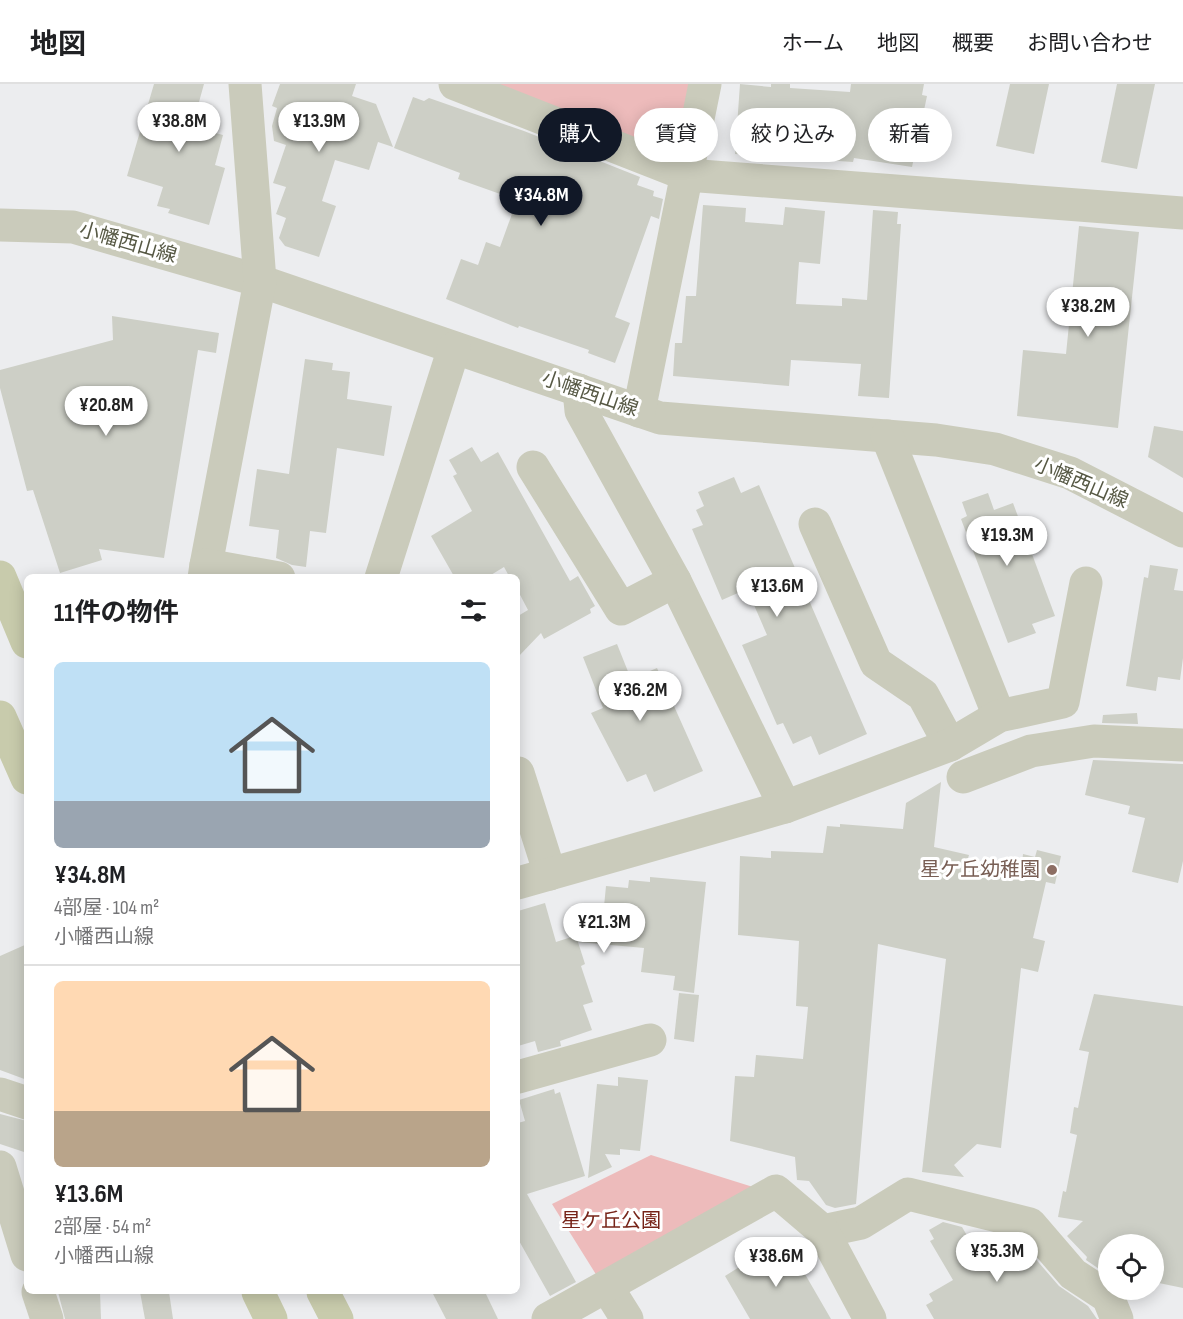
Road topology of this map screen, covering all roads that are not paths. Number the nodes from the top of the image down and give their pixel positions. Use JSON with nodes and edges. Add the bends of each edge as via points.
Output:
{"nodes":[{"id":1,"x":245,"y":84,"type":"edge"},
{"id":2,"x":705,"y":84,"type":"edge"},
{"id":3,"x":467,"y":86,"type":"edge"},
{"id":4,"x":687,"y":175,"type":"junction"},
{"id":5,"x":1183,"y":213,"type":"edge"},
{"id":6,"x":0,"y":225,"type":"edge"},
{"id":7,"x":260,"y":281,"type":"junction"},
{"id":8,"x":454,"y":348,"type":"junction"},
{"id":9,"x":579,"y":390,"type":"junction"},
{"id":10,"x":639,"y":411,"type":"junction"},
{"id":11,"x":887,"y":436,"type":"junction"},
{"id":12,"x":532,"y":467,"type":"dead end"},
{"id":13,"x":815,"y":524,"type":"dead end"},
{"id":14,"x":1183,"y":531,"type":"edge"},
{"id":15,"x":205,"y":572,"type":"edge"},
{"id":16,"x":230,"y":574,"type":"edge"},
{"id":17,"x":382,"y":574,"type":"edge"},
{"id":18,"x":0,"y":577,"type":"edge"},
{"id":19,"x":675,"y":580,"type":"junction"},
{"id":20,"x":1086,"y":583,"type":"dead end"},
{"id":21,"x":24,"y":635,"type":"edge"},
{"id":22,"x":999,"y":716,"type":"junction"},
{"id":23,"x":0,"y":717,"type":"edge"},
{"id":24,"x":950,"y":745,"type":"junction"},
{"id":25,"x":1183,"y":745,"type":"edge"},
{"id":26,"x":24,"y":771,"type":"edge"},
{"id":27,"x":963,"y":777,"type":"dead end"},
{"id":28,"x":520,"y":779,"type":"edge"},
{"id":29,"x":785,"y":807,"type":"junction"},
{"id":30,"x":550,"y":874,"type":"junction"},
{"id":31,"x":520,"y":882,"type":"edge"},
{"id":32,"x":650,"y":1040,"type":"dead end"},
{"id":33,"x":520,"y":1076,"type":"edge"},
{"id":34,"x":0,"y":1094,"type":"edge"},
{"id":35,"x":24,"y":1102,"type":"edge"},
{"id":36,"x":0,"y":1167,"type":"edge"},
{"id":37,"x":823,"y":1231,"type":"junction"},
{"id":38,"x":24,"y":1245,"type":"edge"},
{"id":39,"x":607,"y":1287,"type":"junction"},
{"id":40,"x":39,"y":1294,"type":"edge"},
{"id":41,"x":259,"y":1294,"type":"edge"},
{"id":42,"x":324,"y":1294,"type":"edge"},
{"id":43,"x":47,"y":1319,"type":"edge"},
{"id":44,"x":271,"y":1319,"type":"edge"},
{"id":45,"x":337,"y":1319,"type":"edge"},
{"id":46,"x":548,"y":1319,"type":"edge"},
{"id":47,"x":627,"y":1319,"type":"edge"},
{"id":48,"x":870,"y":1319,"type":"edge"},
{"id":49,"x":1117,"y":1319,"type":"edge"}],
"edges":[{"from":1,"to":7,"type":"street"},
{"from":2,"to":4,"type":"street"},
{"from":3,"to":4,"type":"street"},
{"from":4,"to":5,"type":"street"},
{"from":4,"to":10,"type":"street"},
{"from":6,"to":7,"type":"street","name":"小幡西山線","via":[[73,227]]},
{"from":7,"to":8,"type":"street","name":"小幡西山線"},
{"from":7,"to":15,"type":"street"},
{"from":8,"to":9,"type":"street","name":"小幡西山線"},
{"from":8,"to":17,"type":"street"},
{"from":9,"to":10,"type":"street","name":"小幡西山線"},
{"from":9,"to":19,"type":"street","via":[[581,411]]},
{"from":10,"to":11,"type":"street","name":"小幡西山線","via":[[660,418]]},
{"from":11,"to":14,"type":"street","name":"小幡西山線","via":[[995,449],[1043,464]]},
{"from":11,"to":22,"type":"street"},
{"from":12,"to":19,"type":"street","via":[[621,609]]},
{"from":13,"to":24,"type":"street","via":[[876,663],[923,695]]},
{"from":15,"to":16,"type":"street"},
{"from":18,"to":21,"type":"main road"},
{"from":19,"to":29,"type":"street"},
{"from":20,"to":22,"type":"street","via":[[1063,702]]},
{"from":22,"to":24,"type":"street"},
{"from":23,"to":26,"type":"main road"},
{"from":24,"to":29,"type":"street"},
{"from":25,"to":27,"type":"street","via":[[1094,741],[1031,751]]},
{"from":28,"to":30,"type":"street"},
{"from":29,"to":30,"type":"street"},
{"from":30,"to":31,"type":"street"},
{"from":32,"to":33,"type":"street"},
{"from":34,"to":35,"type":"street"},
{"from":36,"to":38,"type":"street"},
{"from":37,"to":39,"type":"street","via":[[777,1191]]},
{"from":37,"to":48,"type":"street"},
{"from":37,"to":49,"type":"street","via":[[861,1223],[908,1194],[1030,1224],[1073,1274],[1108,1297]]},
{"from":39,"to":46,"type":"street"},
{"from":39,"to":47,"type":"street"},
{"from":40,"to":43,"type":"street"},
{"from":41,"to":44,"type":"main road"},
{"from":42,"to":45,"type":"main road"}]}
